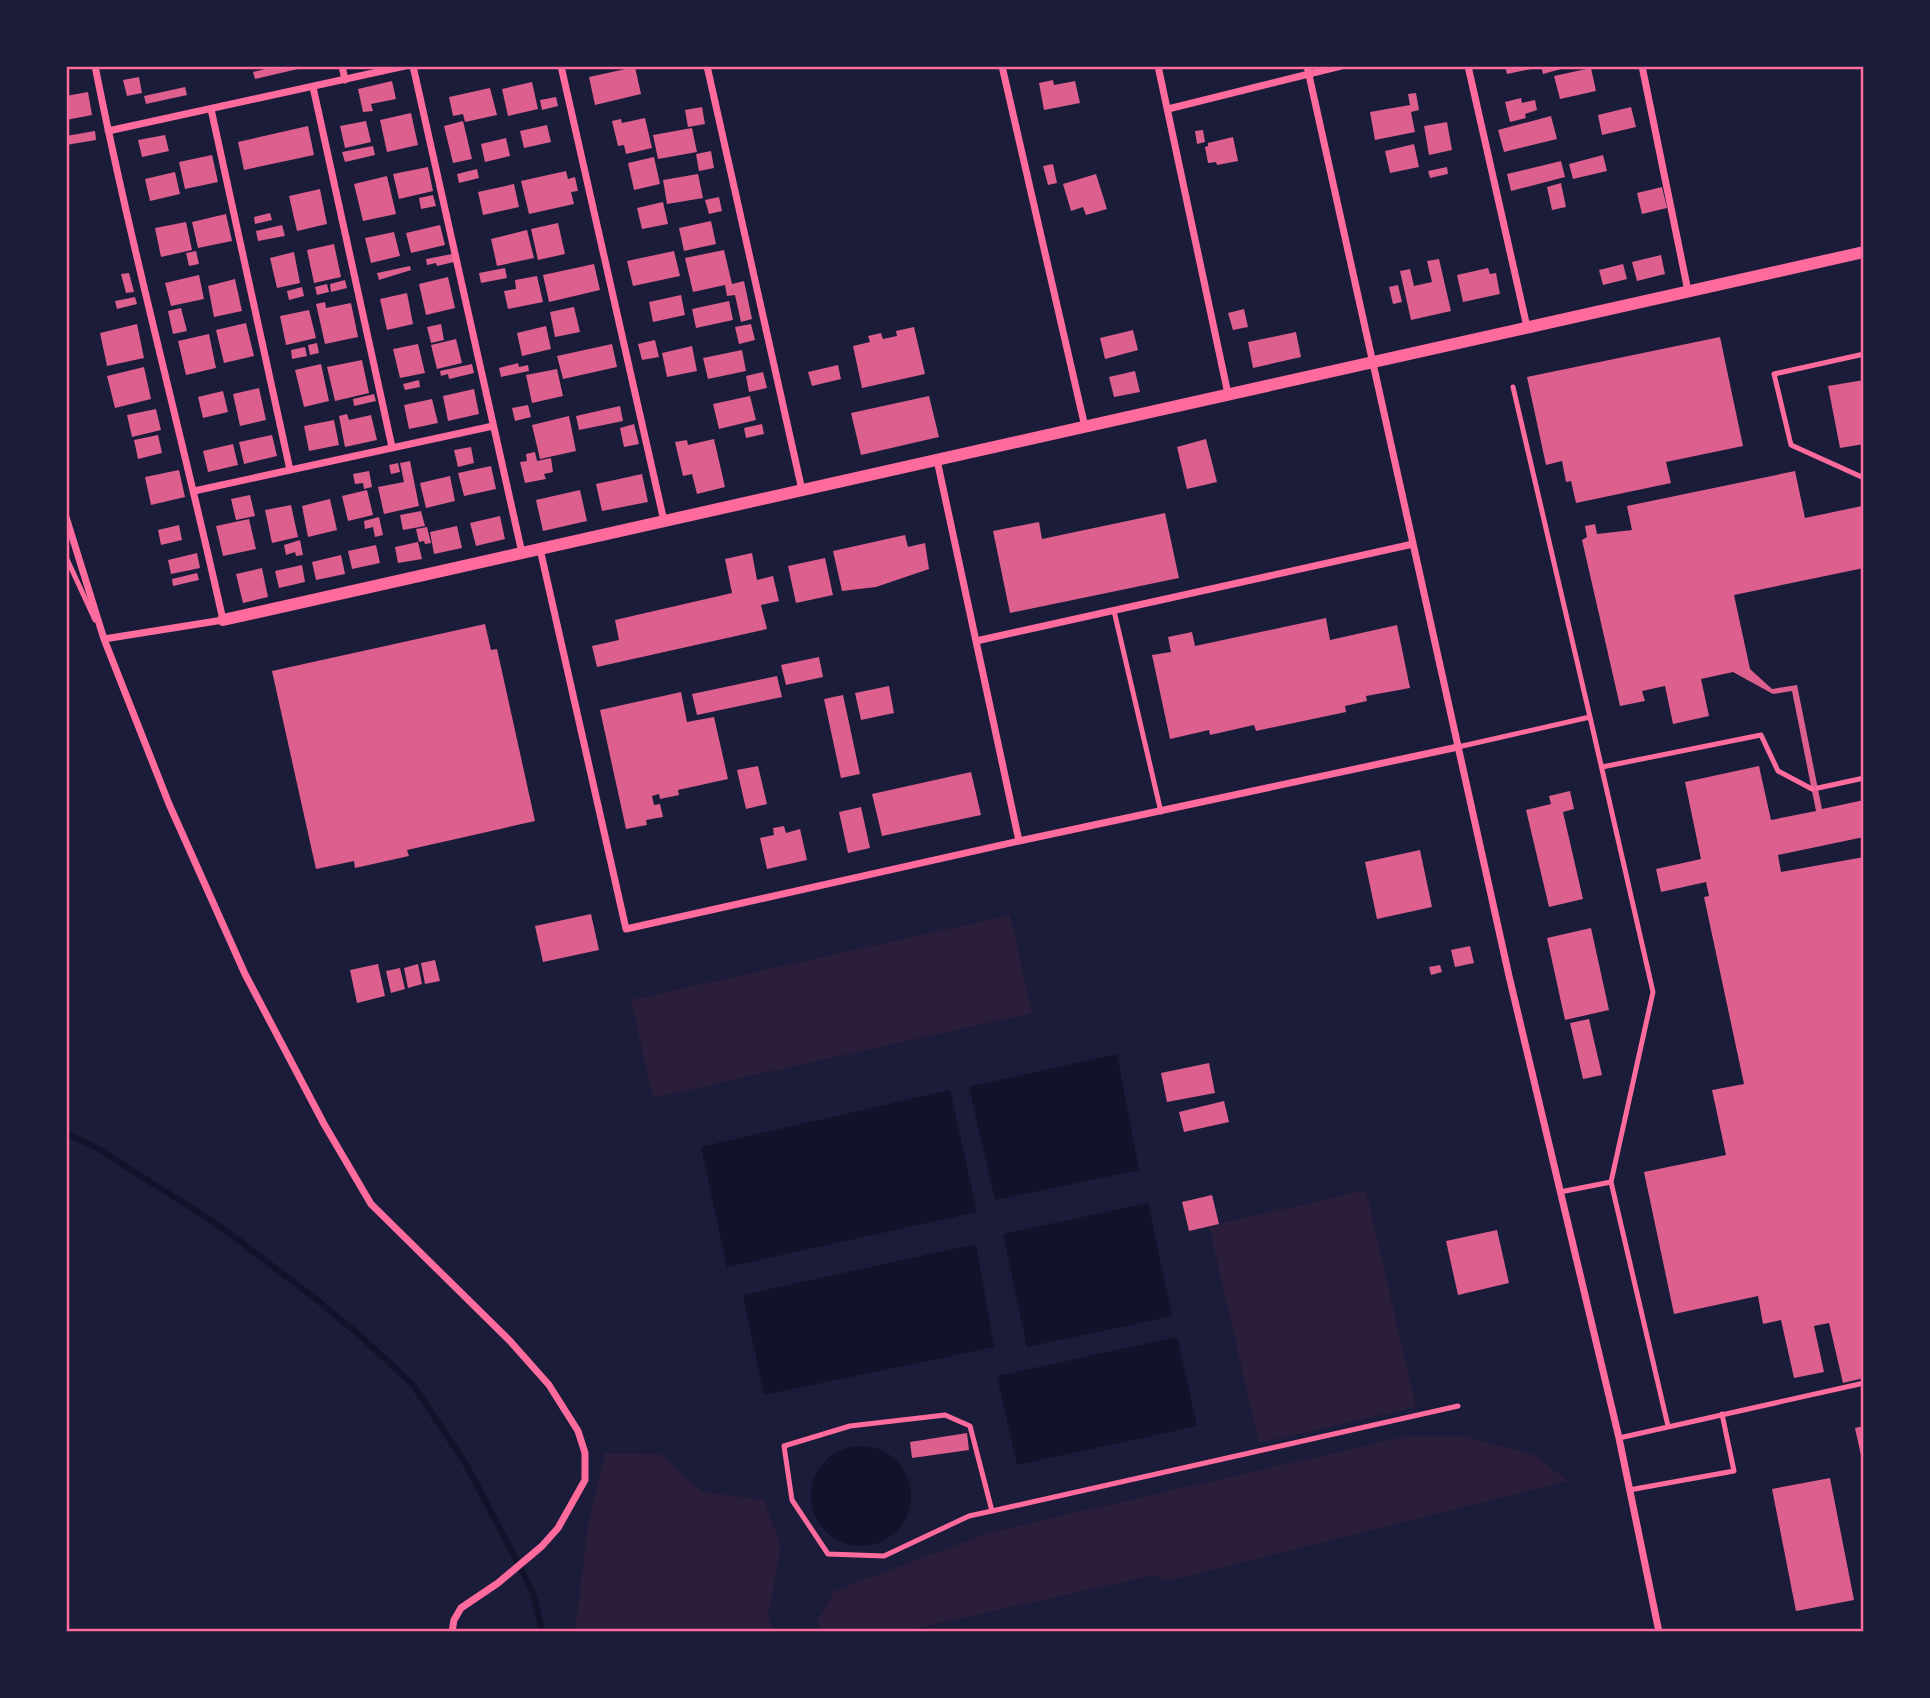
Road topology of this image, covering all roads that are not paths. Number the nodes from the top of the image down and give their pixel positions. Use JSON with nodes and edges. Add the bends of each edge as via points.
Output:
{"nodes":[{"id":1,"x":95,"y":66,"type":"edge"},
{"id":2,"x":342,"y":66,"type":"edge"},
{"id":3,"x":405,"y":66,"type":"edge"},
{"id":4,"x":413,"y":66,"type":"edge"},
{"id":5,"x":562,"y":66,"type":"edge"},
{"id":6,"x":707,"y":66,"type":"edge"},
{"id":7,"x":1002,"y":66,"type":"edge"},
{"id":8,"x":1158,"y":66,"type":"edge"},
{"id":9,"x":1341,"y":66,"type":"edge"},
{"id":10,"x":1468,"y":66,"type":"edge"},
{"id":11,"x":1642,"y":66,"type":"edge"},
{"id":12,"x":1308,"y":70,"type":"edge"},
{"id":13,"x":345,"y":80,"type":"junction"},
{"id":14,"x":313,"y":87,"type":"junction"},
{"id":15,"x":211,"y":109,"type":"junction"},
{"id":16,"x":1168,"y":109,"type":"junction"},
{"id":17,"x":108,"y":131,"type":"junction"},
{"id":18,"x":1864,"y":252,"type":"edge"},
{"id":19,"x":1688,"y":291,"type":"junction"},
{"id":20,"x":1527,"y":327,"type":"junction"},
{"id":21,"x":1864,"y":354,"type":"edge"},
{"id":22,"x":1371,"y":363,"type":"junction"},
{"id":23,"x":1513,"y":387,"type":"dead end"},
{"id":24,"x":1228,"y":394,"type":"junction"},
{"id":25,"x":493,"y":426,"type":"junction"},
{"id":26,"x":1085,"y":427,"type":"junction"},
{"id":27,"x":392,"y":447,"type":"junction"},
{"id":28,"x":937,"y":460,"type":"junction"},
{"id":29,"x":290,"y":470,"type":"junction"},
{"id":30,"x":1864,"y":478,"type":"edge"},
{"id":31,"x":802,"y":490,"type":"junction"},
{"id":32,"x":194,"y":491,"type":"junction"},
{"id":33,"x":66,"y":517,"type":"edge"},
{"id":34,"x":664,"y":521,"type":"junction"},
{"id":35,"x":1413,"y":544,"type":"junction"},
{"id":36,"x":540,"y":549,"type":"junction"},
{"id":37,"x":522,"y":553,"type":"junction"},
{"id":38,"x":66,"y":557,"type":"edge"},
{"id":39,"x":1114,"y":611,"type":"junction"},
{"id":40,"x":223,"y":620,"type":"junction"},
{"id":41,"x":104,"y":639,"type":"junction"},
{"id":42,"x":976,"y":641,"type":"junction"},
{"id":43,"x":1590,"y":717,"type":"junction"},
{"id":44,"x":1458,"y":747,"type":"junction"},
{"id":45,"x":1602,"y":767,"type":"junction"},
{"id":46,"x":1864,"y":778,"type":"edge"},
{"id":47,"x":1161,"y":812,"type":"junction"},
{"id":48,"x":1019,"y":841,"type":"junction"},
{"id":49,"x":1611,"y":1182,"type":"junction"},
{"id":50,"x":1560,"y":1192,"type":"junction"},
{"id":51,"x":1864,"y":1383,"type":"edge"},
{"id":52,"x":1458,"y":1406,"type":"dead end"},
{"id":53,"x":1722,"y":1414,"type":"junction"},
{"id":54,"x":1668,"y":1426,"type":"junction"},
{"id":55,"x":1619,"y":1438,"type":"junction"},
{"id":56,"x":1629,"y":1490,"type":"junction"},
{"id":57,"x":992,"y":1511,"type":"junction"},
{"id":58,"x":452,"y":1632,"type":"edge"},
{"id":59,"x":1659,"y":1632,"type":"edge"}],
"edges":[{"from":1,"to":17,"type":"street"},
{"from":2,"to":13,"type":"street"},
{"from":3,"to":13,"type":"street"},
{"from":4,"to":25,"type":"street"},
{"from":5,"to":34,"type":"street"},
{"from":6,"to":31,"type":"street"},
{"from":7,"to":26,"type":"street"},
{"from":8,"to":16,"type":"street"},
{"from":9,"to":12,"type":"street"},
{"from":10,"to":20,"type":"street"},
{"from":11,"to":19,"type":"street"},
{"from":12,"to":16,"type":"street"},
{"from":12,"to":22,"type":"street"},
{"from":13,"to":14,"type":"street"},
{"from":14,"to":15,"type":"street"},
{"from":14,"to":27,"type":"street"},
{"from":15,"to":17,"type":"street"},
{"from":15,"to":29,"type":"street"},
{"from":16,"to":24,"type":"street"},
{"from":17,"to":32,"type":"street"},
{"from":18,"to":19,"type":"street"},
{"from":19,"to":20,"type":"street"},
{"from":20,"to":22,"type":"street"},
{"from":21,"to":30,"type":"lane","via":[[1774,374],[1791,445]]},
{"from":22,"to":24,"type":"street"},
{"from":22,"to":35,"type":"street"},
{"from":23,"to":43,"type":"lane"},
{"from":24,"to":26,"type":"street"},
{"from":25,"to":27,"type":"street"},
{"from":25,"to":37,"type":"street"},
{"from":26,"to":28,"type":"street"},
{"from":27,"to":29,"type":"street"},
{"from":28,"to":31,"type":"street"},
{"from":28,"to":42,"type":"street"},
{"from":29,"to":32,"type":"street"},
{"from":31,"to":34,"type":"street"},
{"from":32,"to":40,"type":"street"},
{"from":33,"to":41,"type":"street"},
{"from":34,"to":36,"type":"street"},
{"from":35,"to":39,"type":"street"},
{"from":35,"to":44,"type":"street"},
{"from":36,"to":37,"type":"street"},
{"from":36,"to":48,"type":"street","via":[[626,929]]},
{"from":37,"to":40,"type":"street"},
{"from":38,"to":41,"type":"lane"},
{"from":39,"to":42,"type":"street"},
{"from":39,"to":47,"type":"lane"},
{"from":40,"to":41,"type":"street"},
{"from":41,"to":58,"type":"street","via":[[169,804],[245,974],[371,1204],[510,1341],[549,1385],[578,1431],[585,1453],[585,1480],[558,1528],[498,1583],[461,1608]]},
{"from":42,"to":48,"type":"street"},
{"from":43,"to":44,"type":"lane"},
{"from":43,"to":45,"type":"lane"},
{"from":44,"to":47,"type":"street"},
{"from":44,"to":50,"type":"street"},
{"from":45,"to":46,"type":"lane","via":[[1761,735],[1778,771],[1815,789]]},
{"from":45,"to":49,"type":"lane","via":[[1653,992]]},
{"from":47,"to":48,"type":"street"},
{"from":49,"to":50,"type":"lane"},
{"from":49,"to":54,"type":"lane"},
{"from":50,"to":55,"type":"street"},
{"from":51,"to":53,"type":"lane"},
{"from":52,"to":57,"type":"lane"},
{"from":53,"to":54,"type":"lane"},
{"from":53,"to":56,"type":"lane","via":[[1734,1471]]},
{"from":54,"to":55,"type":"lane"},
{"from":55,"to":56,"type":"street"},
{"from":56,"to":59,"type":"street"},
{"from":57,"to":57,"type":"lane","via":[[969,1516],[884,1556],[828,1554],[792,1500],[784,1447],[850,1426],[945,1415],[970,1426]]}]}
